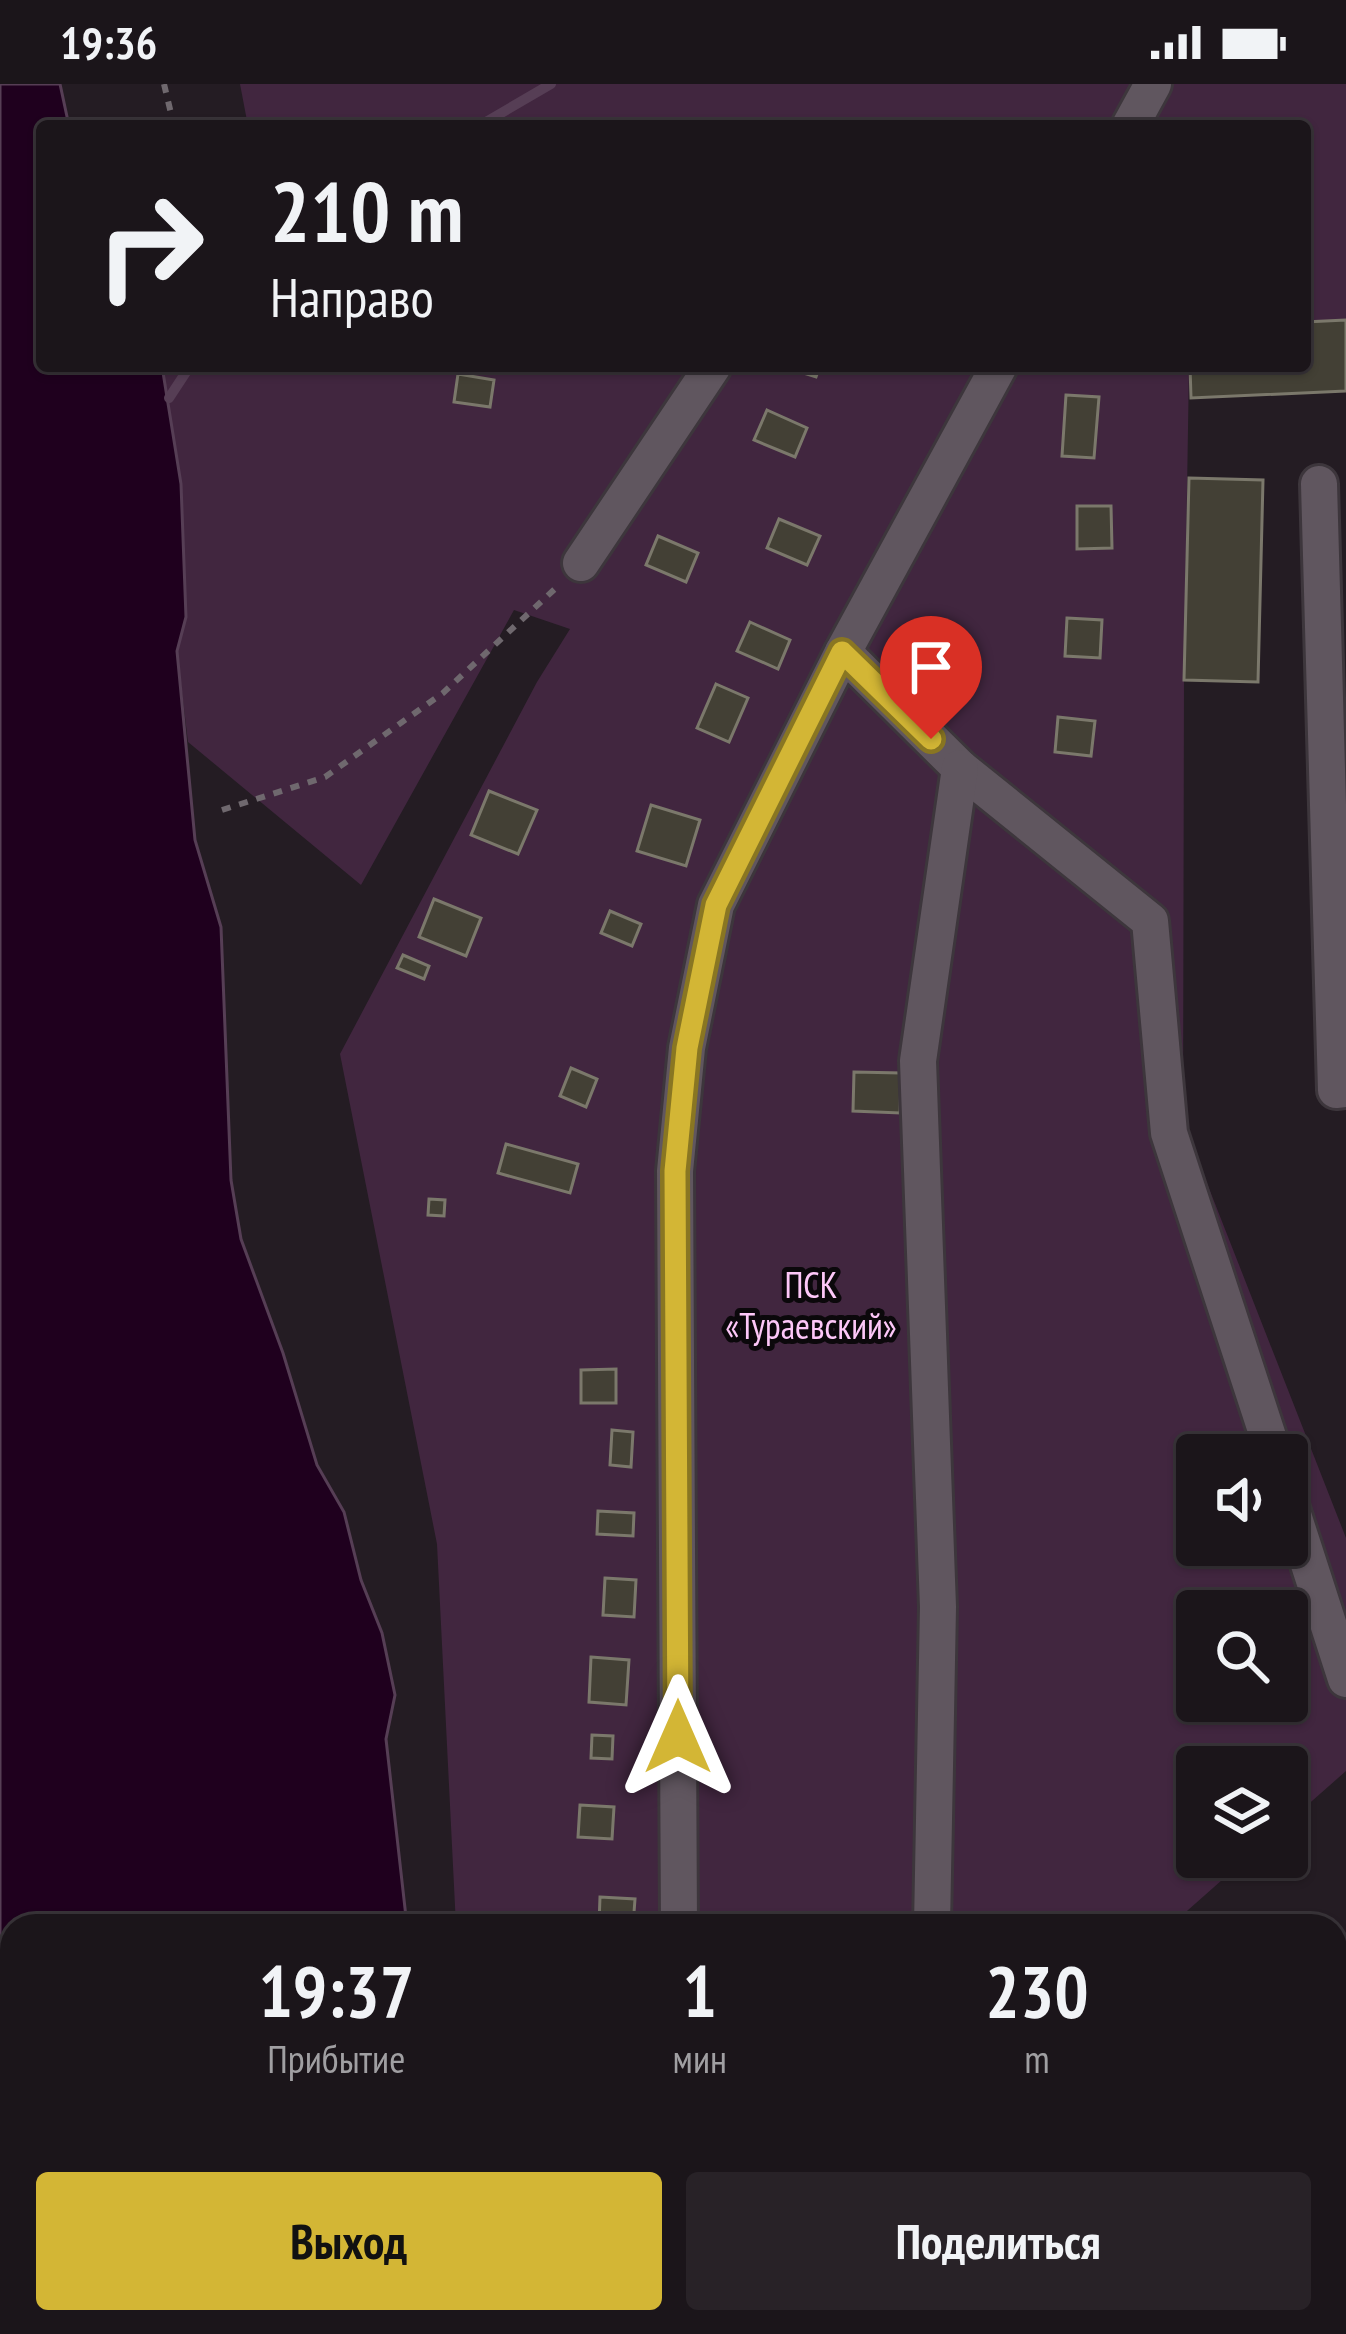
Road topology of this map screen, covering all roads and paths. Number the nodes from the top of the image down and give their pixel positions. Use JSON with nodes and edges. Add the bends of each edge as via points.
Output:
{"nodes":[{"id":1,"x":164,"y":84,"type":"edge"},
{"id":2,"x":1153,"y":84,"type":"edge"},
{"id":3,"x":173,"y":120,"type":"edge"},
{"id":4,"x":1133,"y":120,"type":"edge"},
{"id":5,"x":709,"y":372,"type":"edge"},
{"id":6,"x":996,"y":372,"type":"edge"},
{"id":7,"x":1319,"y":484,"type":"dead end"},
{"id":8,"x":581,"y":563,"type":"joint"},
{"id":9,"x":842,"y":652,"type":"junction"},
{"id":10,"x":960,"y":768,"type":"junction"},
{"id":11,"x":221,"y":809,"type":"dead end"},
{"id":12,"x":1346,"y":1089,"type":"edge"},
{"id":13,"x":1267,"y":1434,"type":"edge"},
{"id":14,"x":1308,"y":1561,"type":"edge"},
{"id":15,"x":1346,"y":1678,"type":"edge"},
{"id":16,"x":679,"y":1914,"type":"edge"},
{"id":17,"x":932,"y":1914,"type":"edge"}],
"edges":[{"from":1,"to":3,"type":"path"},
{"from":2,"to":4,"type":"street"},
{"from":5,"to":8,"type":"street"},
{"from":6,"to":9,"type":"street"},
{"from":7,"to":12,"type":"street","via":[[1336,1090]]},
{"from":8,"to":11,"type":"path","via":[[443,693],[325,777]]},
{"from":9,"to":10,"type":"street"},
{"from":9,"to":16,"type":"street","via":[[716,905],[687,1048],[675,1171]]},
{"from":10,"to":13,"type":"street","via":[[1150,921],[1169,1133]]},
{"from":10,"to":17,"type":"street","via":[[918,1061],[938,1607]]},
{"from":14,"to":15,"type":"street"}]}
